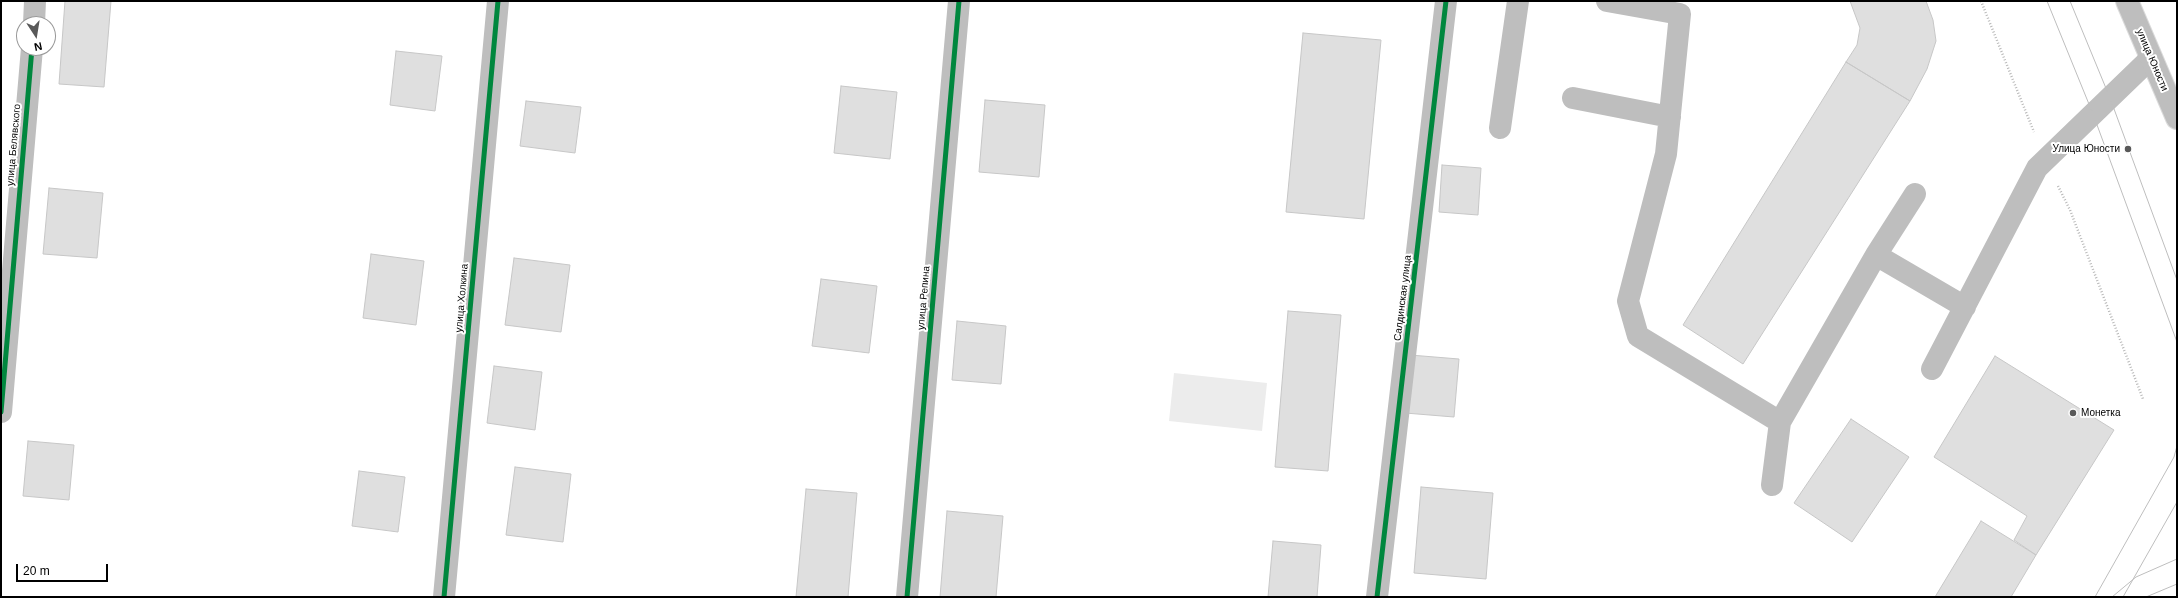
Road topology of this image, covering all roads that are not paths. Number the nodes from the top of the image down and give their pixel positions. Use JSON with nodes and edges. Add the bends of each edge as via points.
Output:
{"nodes":[{"id":1,"x":35,"y":1,"type":"edge"},
{"id":2,"x":498,"y":1,"type":"edge"},
{"id":3,"x":959,"y":1,"type":"edge"},
{"id":4,"x":1446,"y":1,"type":"edge"},
{"id":5,"x":1518,"y":1,"type":"edge"},
{"id":6,"x":1607,"y":1,"type":"edge"},
{"id":7,"x":2127,"y":1,"type":"edge"},
{"id":8,"x":34,"y":16,"type":"edge"},
{"id":9,"x":31,"y":56,"type":"edge"},
{"id":10,"x":2151,"y":58,"type":"junction"},
{"id":11,"x":1572,"y":98,"type":"dead end"},
{"id":12,"x":1670,"y":117,"type":"junction"},
{"id":13,"x":2177,"y":118,"type":"edge"},
{"id":14,"x":1500,"y":128,"type":"dead end"},
{"id":15,"x":1915,"y":194,"type":"dead end"},
{"id":16,"x":1876,"y":255,"type":"junction"},
{"id":17,"x":1965,"y":307,"type":"junction"},
{"id":18,"x":1932,"y":369,"type":"dead end"},
{"id":19,"x":1,"y":412,"type":"edge"},
{"id":20,"x":1780,"y":422,"type":"junction"},
{"id":21,"x":1772,"y":485,"type":"dead end"},
{"id":22,"x":444,"y":597,"type":"edge"},
{"id":23,"x":907,"y":597,"type":"edge"},
{"id":24,"x":1377,"y":597,"type":"edge"}],
"edges":[{"from":1,"to":8,"type":"street"},
{"from":2,"to":22,"type":"street","name":"улица Холкина"},
{"from":3,"to":23,"type":"street","name":"улица Репина"},
{"from":4,"to":24,"type":"street","name":"Салдинская улица"},
{"from":5,"to":14,"type":"street"},
{"from":6,"to":12,"type":"street","via":[[1680,14]]},
{"from":7,"to":10,"type":"street","name":"улица Юности"},
{"from":9,"to":19,"type":"street","name":"улица Белявского"},
{"from":10,"to":13,"type":"street","name":"улица Юности"},
{"from":10,"to":17,"type":"street","via":[[2037,168]]},
{"from":11,"to":12,"type":"street"},
{"from":12,"to":20,"type":"street","via":[[1666,154],[1628,301],[1638,336]]},
{"from":15,"to":16,"type":"street"},
{"from":16,"to":17,"type":"street"},
{"from":16,"to":20,"type":"street"},
{"from":17,"to":18,"type":"street"},
{"from":20,"to":21,"type":"street"}]}
